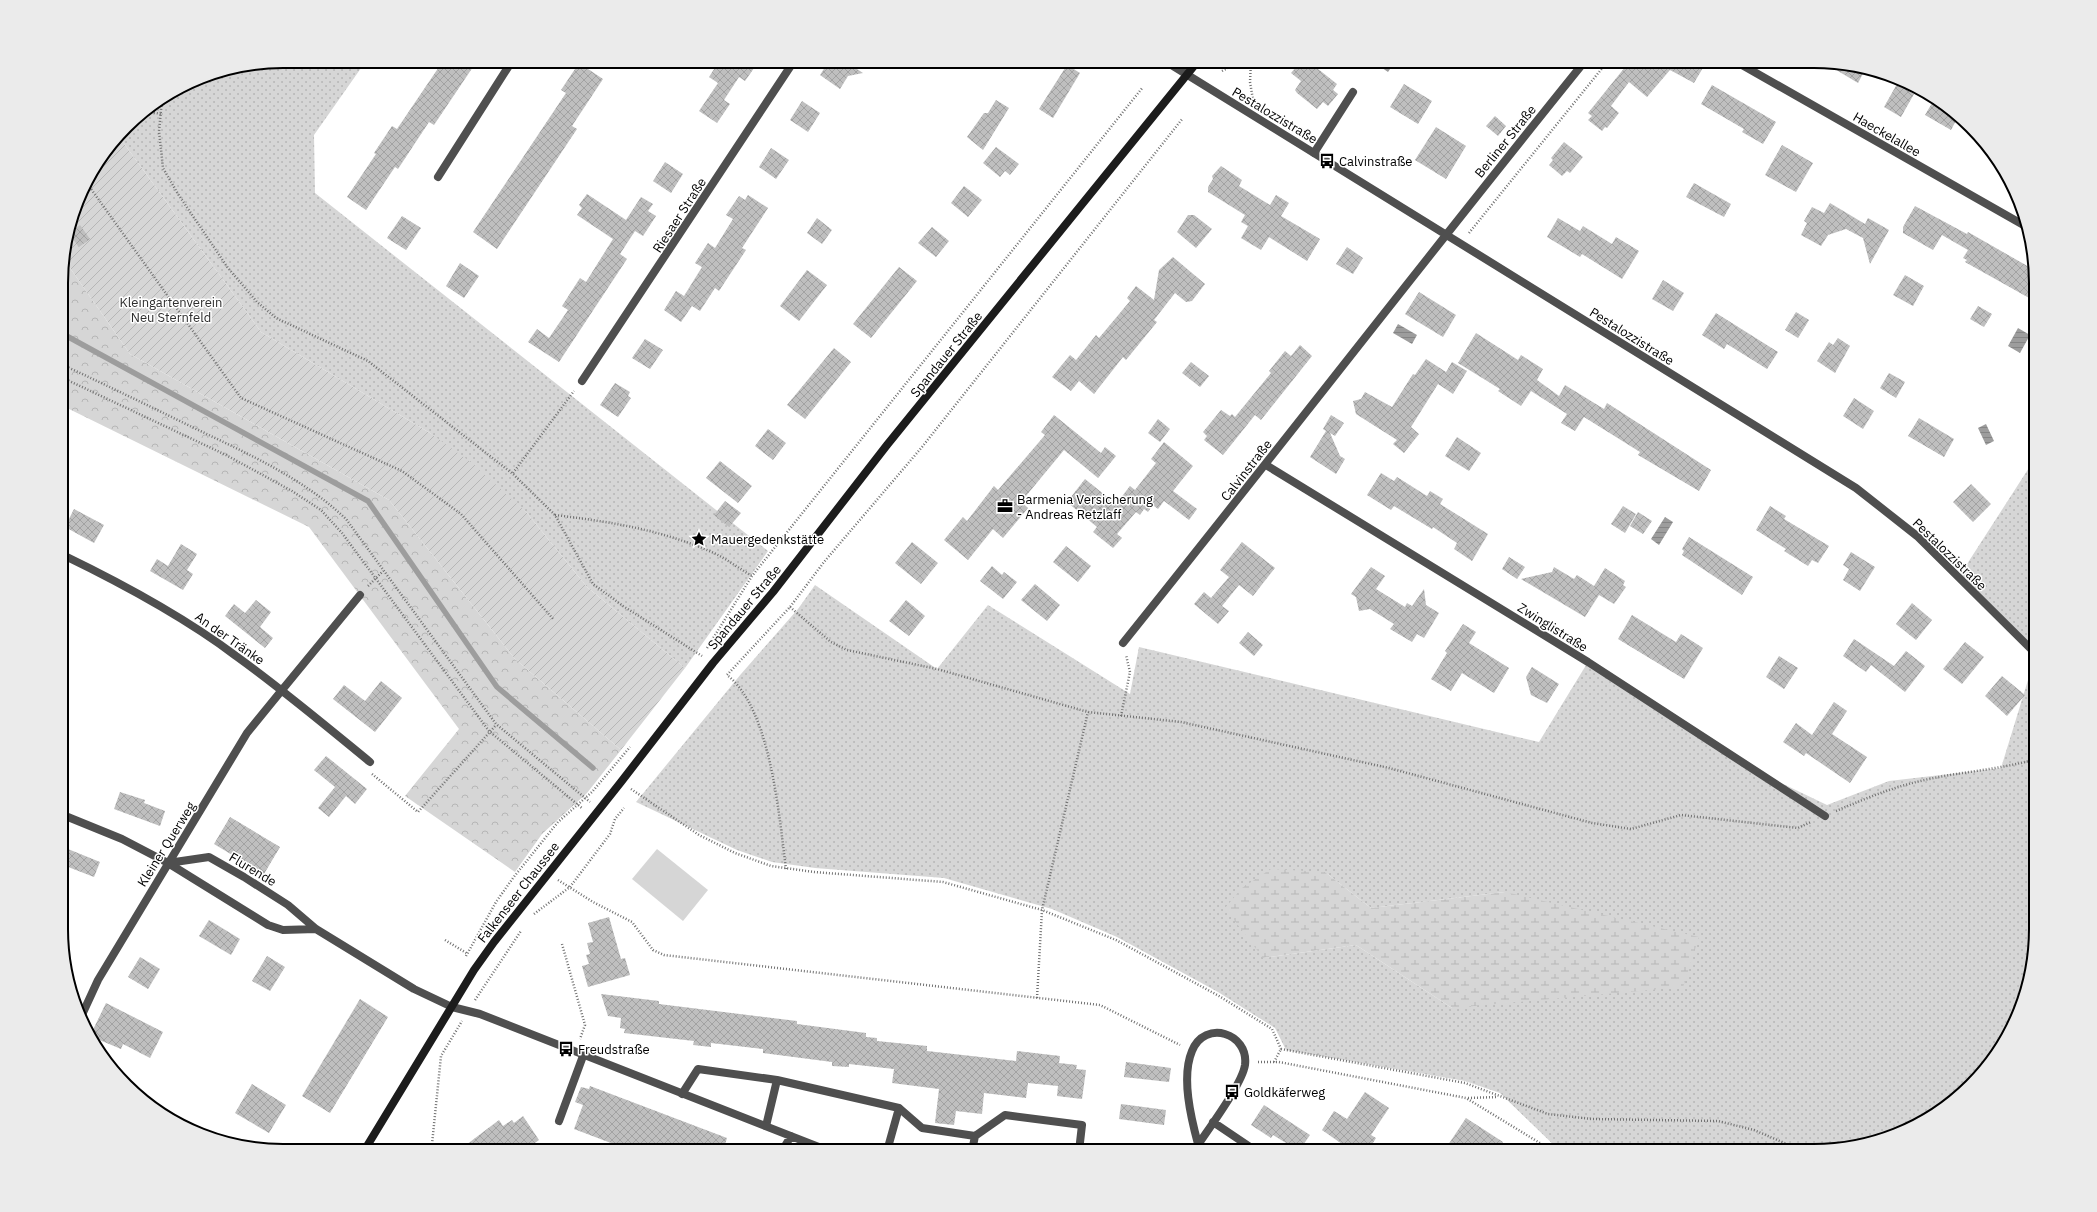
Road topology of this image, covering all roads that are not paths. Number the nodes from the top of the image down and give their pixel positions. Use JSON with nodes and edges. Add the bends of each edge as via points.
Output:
{"nodes":[{"id":1,"x":508,"y":68,"type":"edge"},
{"id":2,"x":789,"y":68,"type":"edge"},
{"id":3,"x":1176,"y":68,"type":"edge"},
{"id":4,"x":1192,"y":68,"type":"edge"},
{"id":5,"x":1579,"y":68,"type":"edge"},
{"id":6,"x":1747,"y":68,"type":"edge"},
{"id":7,"x":1187,"y":75,"type":"junction"},
{"id":8,"x":1353,"y":92,"type":"dead end"},
{"id":9,"x":1314,"y":153,"type":"junction"},
{"id":10,"x":438,"y":177,"type":"dead end"},
{"id":11,"x":2021,"y":225,"type":"edge"},
{"id":12,"x":1444,"y":235,"type":"junction"},
{"id":13,"x":582,"y":381,"type":"road end"},
{"id":14,"x":1266,"y":465,"type":"junction"},
{"id":15,"x":68,"y":557,"type":"edge"},
{"id":16,"x":360,"y":595,"type":"dead end"},
{"id":17,"x":1123,"y":643,"type":"road end"},
{"id":18,"x":2029,"y":647,"type":"edge"},
{"id":19,"x":713,"y":663,"type":"joint"},
{"id":20,"x":282,"y":690,"type":"junction"},
{"id":21,"x":370,"y":762,"type":"road end"},
{"id":22,"x":1825,"y":816,"type":"road end"},
{"id":23,"x":68,"y":817,"type":"edge"},
{"id":24,"x":168,"y":863,"type":"junction"},
{"id":25,"x":316,"y":929,"type":"junction"},
{"id":26,"x":452,"y":1007,"type":"junction"},
{"id":27,"x":84,"y":1011,"type":"edge"},
{"id":28,"x":579,"y":1054,"type":"junction"},
{"id":29,"x":777,"y":1080,"type":"junction"},
{"id":30,"x":682,"y":1094,"type":"junction"},
{"id":31,"x":899,"y":1108,"type":"junction"},
{"id":32,"x":559,"y":1121,"type":"dead end"},
{"id":33,"x":1213,"y":1122,"type":"junction"},
{"id":34,"x":766,"y":1126,"type":"junction"},
{"id":35,"x":791,"y":1136,"type":"junction"},
{"id":36,"x":975,"y":1136,"type":"junction"},
{"id":37,"x":368,"y":1144,"type":"edge"},
{"id":38,"x":786,"y":1144,"type":"edge"},
{"id":39,"x":811,"y":1144,"type":"edge"},
{"id":40,"x":889,"y":1144,"type":"edge"},
{"id":41,"x":973,"y":1144,"type":"edge"},
{"id":42,"x":1080,"y":1144,"type":"edge"},
{"id":43,"x":1196,"y":1144,"type":"edge"},
{"id":44,"x":1198,"y":1144,"type":"edge"},
{"id":45,"x":1246,"y":1144,"type":"edge"}],
"edges":[{"from":1,"to":10,"type":"street"},
{"from":2,"to":13,"type":"street","name":"Riesaer Straße"},
{"from":3,"to":7,"type":"street","name":"Pestalozzistraße"},
{"from":4,"to":7,"type":"main road","name":"Spandauer Straße"},
{"from":5,"to":12,"type":"street","name":"Berliner Straße"},
{"from":6,"to":11,"type":"street","name":"Haeckelallee"},
{"from":7,"to":9,"type":"street","name":"Pestalozzistraße"},
{"from":7,"to":19,"type":"main road","name":"Spandauer Straße","via":[[897,433],[773,592]]},
{"from":8,"to":9,"type":"street"},
{"from":9,"to":12,"type":"street","name":"Pestalozzistraße"},
{"from":12,"to":14,"type":"street","name":"Calvinstraße"},
{"from":12,"to":18,"type":"street","name":"Pestalozzistraße","via":[[1856,488],[1918,536]]},
{"from":14,"to":17,"type":"street","name":"Calvinstraße"},
{"from":14,"to":22,"type":"street","name":"Zwinglistraße","via":[[1588,662]]},
{"from":15,"to":20,"type":"street","name":"An der Tränke","via":[[114,580],[196,628]]},
{"from":16,"to":20,"type":"street","name":"Kleiner Querweg"},
{"from":19,"to":26,"type":"main road","name":"Falkenseer Chaussee","via":[[494,942]]},
{"from":20,"to":21,"type":"street","name":"An der Tränke"},
{"from":20,"to":24,"type":"street","name":"Kleiner Querweg","via":[[247,733]]},
{"from":23,"to":24,"type":"street","via":[[122,839]]},
{"from":24,"to":25,"type":"street","via":[[268,925],[283,930]]},
{"from":24,"to":25,"type":"street","name":"Flurende","via":[[209,857],[288,905]]},
{"from":24,"to":27,"type":"street","name":"Kleiner Querweg","via":[[98,980]]},
{"from":25,"to":26,"type":"street","name":"Flurende","via":[[414,989]]},
{"from":26,"to":28,"type":"street","via":[[480,1014]]},
{"from":26,"to":37,"type":"main road","name":"Falkenseer Chaussee"},
{"from":28,"to":30,"type":"street"},
{"from":28,"to":32,"type":"street"},
{"from":29,"to":30,"type":"street","via":[[698,1069]]},
{"from":29,"to":31,"type":"street"},
{"from":29,"to":34,"type":"street"},
{"from":30,"to":34,"type":"street"},
{"from":31,"to":36,"type":"street","via":[[922,1128]]},
{"from":31,"to":40,"type":"street"},
{"from":33,"to":43,"type":"street","via":[[1243,1074],[1246,1063],[1241,1046],[1224,1032],[1203,1035],[1192,1051],[1188,1088]]},
{"from":33,"to":44,"type":"street"},
{"from":33,"to":45,"type":"street"},
{"from":34,"to":35,"type":"street"},
{"from":35,"to":38,"type":"street"},
{"from":35,"to":39,"type":"street"},
{"from":36,"to":41,"type":"street"},
{"from":36,"to":42,"type":"street","via":[[1006,1114],[1082,1125]]}]}
